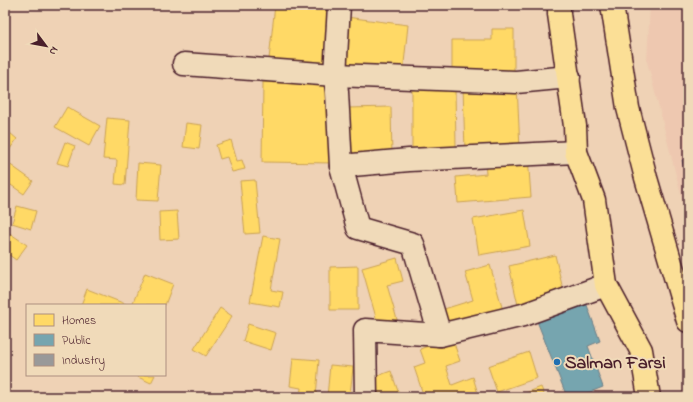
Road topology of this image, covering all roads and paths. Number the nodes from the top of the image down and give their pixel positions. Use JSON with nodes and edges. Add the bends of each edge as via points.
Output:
{"nodes":[{"id":1,"x":339,"y":5,"type":"edge"},
{"id":2,"x":559,"y":5,"type":"edge"},
{"id":3,"x":612,"y":5,"type":"edge"},
{"id":4,"x":184,"y":64,"type":"dead end"},
{"id":5,"x":335,"y":75,"type":"junction"},
{"id":6,"x":569,"y":77,"type":"junction"},
{"id":7,"x":576,"y":152,"type":"junction"},
{"id":8,"x":341,"y":166,"type":"junction"},
{"id":9,"x":606,"y":285,"type":"junction"},
{"id":10,"x":688,"y":321,"type":"edge"},
{"id":11,"x":440,"y":335,"type":"junction"},
{"id":12,"x":366,"y":397,"type":"edge"},
{"id":13,"x":649,"y":397,"type":"edge"}],
"edges":[{"from":1,"to":5,"type":"street"},
{"from":2,"to":6,"type":"main road"},
{"from":3,"to":10,"type":"main road","via":[[628,108]]},
{"from":4,"to":5,"type":"street"},
{"from":5,"to":6,"type":"street","via":[[516,82]]},
{"from":5,"to":8,"type":"street"},
{"from":6,"to":7,"type":"main road"},
{"from":7,"to":8,"type":"street"},
{"from":7,"to":9,"type":"main road","via":[[594,200]]},
{"from":8,"to":11,"type":"street","via":[[358,228],[413,244]]},
{"from":9,"to":11,"type":"street","via":[[523,315]]},
{"from":9,"to":13,"type":"main road","via":[[641,350]]},
{"from":11,"to":12,"type":"street","via":[[364,330]]}]}
